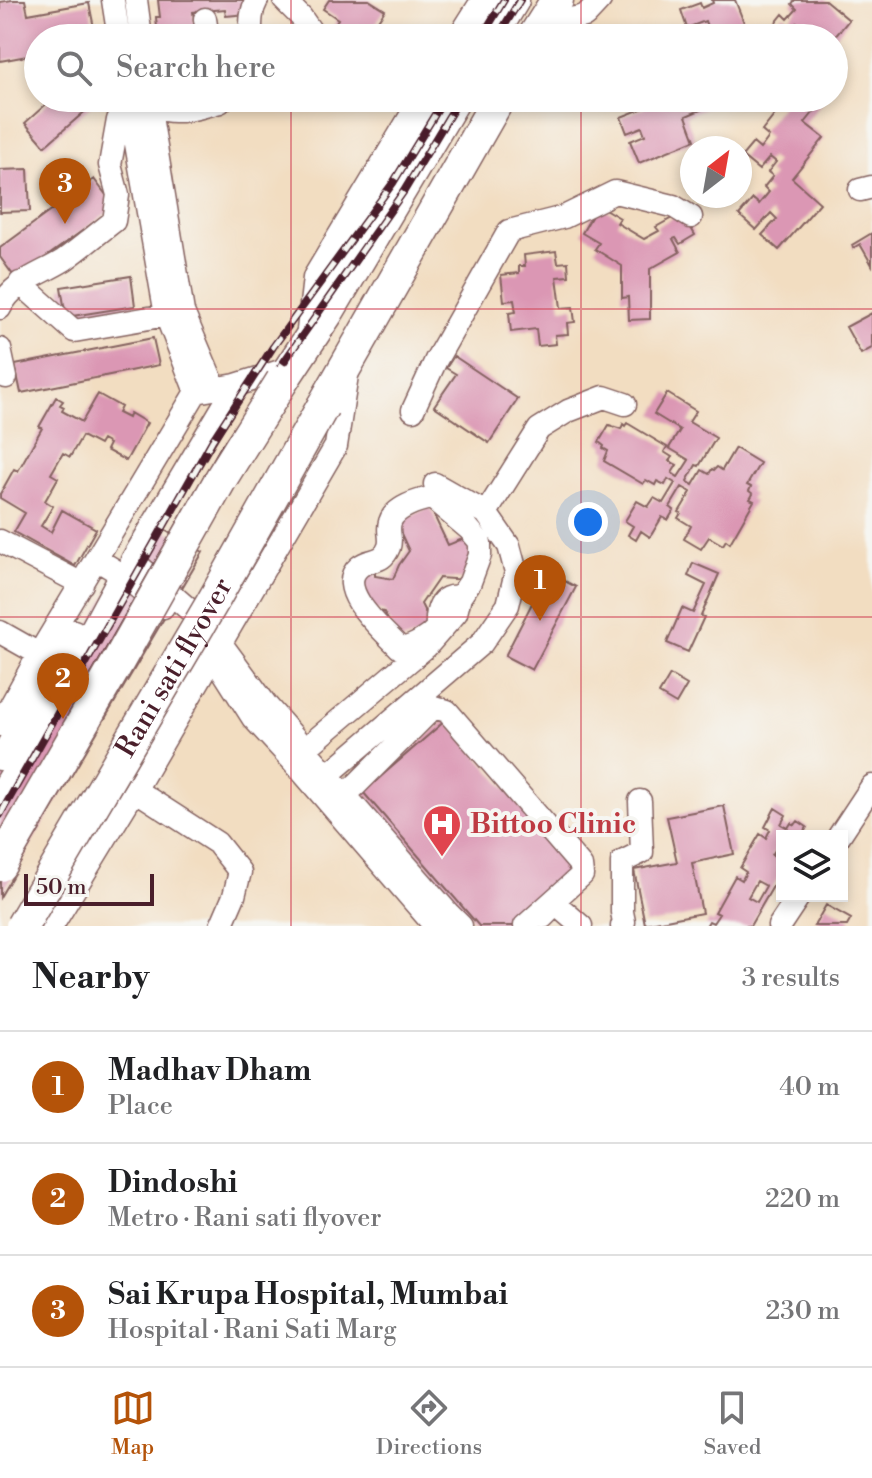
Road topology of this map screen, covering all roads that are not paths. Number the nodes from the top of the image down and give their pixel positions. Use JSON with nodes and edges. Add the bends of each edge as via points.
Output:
{"nodes":[{"id":1,"x":113,"y":0,"type":"edge"},
{"id":2,"x":136,"y":0,"type":"edge"},
{"id":3,"x":257,"y":0,"type":"edge"},
{"id":4,"x":284,"y":0,"type":"edge"},
{"id":5,"x":486,"y":0,"type":"edge"},
{"id":6,"x":513,"y":0,"type":"edge"},
{"id":7,"x":600,"y":0,"type":"edge"},
{"id":8,"x":544,"y":21,"type":"edge"},
{"id":9,"x":117,"y":24,"type":"edge"},
{"id":10,"x":139,"y":24,"type":"edge"},
{"id":11,"x":251,"y":24,"type":"edge"},
{"id":12,"x":306,"y":24,"type":"edge"},
{"id":13,"x":471,"y":24,"type":"edge"},
{"id":14,"x":498,"y":24,"type":"edge"},
{"id":15,"x":128,"y":112,"type":"edge"},
{"id":16,"x":141,"y":112,"type":"edge"},
{"id":17,"x":417,"y":112,"type":"edge"},
{"id":18,"x":447,"y":112,"type":"edge"},
{"id":19,"x":491,"y":112,"type":"edge"},
{"id":20,"x":691,"y":217,"type":"dead end"},
{"id":21,"x":20,"y":283,"type":"junction"},
{"id":22,"x":0,"y":308,"type":"edge"},
{"id":23,"x":175,"y":314,"type":"junction"},
{"id":24,"x":0,"y":349,"type":"edge"},
{"id":25,"x":350,"y":359,"type":"junction"},
{"id":26,"x":295,"y":360,"type":"junction"},
{"id":27,"x":6,"y":377,"type":"dead end"},
{"id":28,"x":216,"y":388,"type":"junction"},
{"id":29,"x":625,"y":404,"type":"dead end"},
{"id":30,"x":413,"y":410,"type":"dead end"},
{"id":31,"x":435,"y":484,"type":"dead end"},
{"id":32,"x":486,"y":513,"type":"junction"},
{"id":33,"x":0,"y":541,"type":"edge"},
{"id":34,"x":109,"y":567,"type":"junction"},
{"id":35,"x":82,"y":584,"type":"junction"},
{"id":36,"x":460,"y":597,"type":"junction"},
{"id":37,"x":0,"y":632,"type":"edge"},
{"id":38,"x":217,"y":649,"type":"junction"},
{"id":39,"x":39,"y":654,"type":"junction"},
{"id":40,"x":0,"y":725,"type":"edge"},
{"id":41,"x":299,"y":755,"type":"junction"},
{"id":42,"x":0,"y":759,"type":"edge"},
{"id":43,"x":321,"y":781,"type":"junction"},
{"id":44,"x":872,"y":786,"type":"edge"},
{"id":45,"x":135,"y":790,"type":"junction"},
{"id":46,"x":0,"y":793,"type":"edge"},
{"id":47,"x":339,"y":801,"type":"junction"},
{"id":48,"x":640,"y":801,"type":"dead end"},
{"id":49,"x":843,"y":830,"type":"edge"},
{"id":50,"x":0,"y":865,"type":"edge"},
{"id":51,"x":405,"y":878,"type":"junction"},
{"id":52,"x":795,"y":902,"type":"edge"},
{"id":53,"x":22,"y":926,"type":"edge"},
{"id":54,"x":52,"y":926,"type":"edge"},
{"id":55,"x":221,"y":926,"type":"edge"},
{"id":56,"x":435,"y":926,"type":"edge"},
{"id":57,"x":461,"y":926,"type":"edge"},
{"id":58,"x":525,"y":926,"type":"edge"},
{"id":59,"x":533,"y":926,"type":"edge"},
{"id":60,"x":581,"y":926,"type":"edge"},
{"id":61,"x":622,"y":926,"type":"edge"},
{"id":62,"x":779,"y":926,"type":"edge"}],
"edges":[{"from":1,"to":9,"type":"street"},
{"from":2,"to":10,"type":"street"},
{"from":3,"to":11,"type":"street"},
{"from":4,"to":12,"type":"street"},
{"from":5,"to":13,"type":"main road"},
{"from":6,"to":14,"type":"highway"},
{"from":7,"to":8,"type":"street","via":[[585,16]]},
{"from":15,"to":21,"type":"street","via":[[118,120],[110,165],[118,195],[114,221],[62,261]]},
{"from":16,"to":23,"type":"street"},
{"from":17,"to":26,"type":"main road","via":[[317,278]]},
{"from":18,"to":26,"type":"highway","name":"Rani sati flyover"},
{"from":19,"to":25,"type":"highway","name":"Rani sati flyover"},
{"from":20,"to":30,"type":"street","via":[[673,206],[615,192],[564,217],[509,231]]},
{"from":21,"to":22,"type":"street"},
{"from":21,"to":23,"type":"street","via":[[74,331]]},
{"from":23,"to":28,"type":"street"},
{"from":24,"to":27,"type":"street"},
{"from":25,"to":38,"type":"street","via":[[336,446]]},
{"from":25,"to":53,"type":"highway","name":"Rani sati flyover","bridge":true},
{"from":26,"to":28,"type":"street"},
{"from":26,"to":50,"type":"highway","name":"Rani sati flyover","bridge":true,"via":[[222,477]]},
{"from":28,"to":34,"type":"street"},
{"from":28,"to":38,"type":"street","via":[[132,560],[208,626]]},
{"from":29,"to":32,"type":"street","via":[[604,397],[539,429]]},
{"from":31,"to":32,"type":"street"},
{"from":32,"to":43,"type":"street","via":[[509,546],[516,572],[508,605],[482,643]]},
{"from":33,"to":35,"type":"street"},
{"from":34,"to":35,"type":"street"},
{"from":34,"to":38,"type":"street"},
{"from":34,"to":42,"type":"street"},
{"from":34,"to":46,"type":"street","via":[[36,732]]},
{"from":35,"to":39,"type":"street"},
{"from":36,"to":36,"type":"street","via":[[480,555],[480,542],[432,498],[395,514],[382,558],[358,567],[352,577],[359,604],[405,649],[437,628],[436,614],[447,598]]},
{"from":36,"to":41,"type":"street","via":[[456,613],[427,646]]},
{"from":37,"to":39,"type":"street"},
{"from":38,"to":41,"type":"street","via":[[260,712]]},
{"from":38,"to":45,"type":"street"},
{"from":39,"to":40,"type":"street"},
{"from":41,"to":43,"type":"street"},
{"from":43,"to":47,"type":"street"},
{"from":44,"to":49,"type":"street"},
{"from":45,"to":54,"type":"street"},
{"from":45,"to":55,"type":"street","via":[[217,843],[240,872]]},
{"from":47,"to":51,"type":"street"},
{"from":47,"to":58,"type":"street","via":[[434,707],[447,711],[581,866],[582,875]]},
{"from":48,"to":61,"type":"street","via":[[642,852],[622,862]]},
{"from":51,"to":56,"type":"street"},
{"from":51,"to":57,"type":"street"},
{"from":52,"to":62,"type":"street"},
{"from":59,"to":60,"type":"street","via":[[559,907]]}]}
